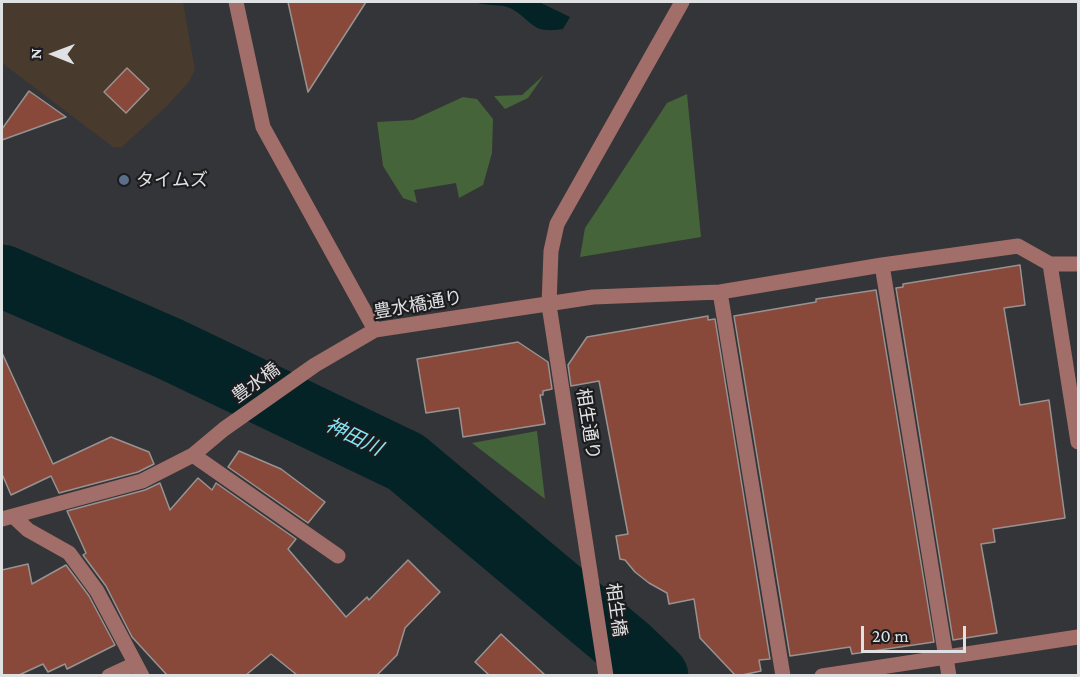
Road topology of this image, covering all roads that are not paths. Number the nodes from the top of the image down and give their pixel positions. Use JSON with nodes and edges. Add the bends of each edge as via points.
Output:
{"nodes":[{"id":1,"x":236,"y":2,"type":"edge"},
{"id":2,"x":682,"y":2,"type":"edge"},
{"id":3,"x":1050,"y":264,"type":"junction"},
{"id":4,"x":1078,"y":264,"type":"edge"},
{"id":5,"x":882,"y":265,"type":"junction"},
{"id":6,"x":720,"y":292,"type":"junction"},
{"id":7,"x":549,"y":304,"type":"junction"},
{"id":8,"x":375,"y":330,"type":"junction"},
{"id":9,"x":304,"y":373,"type":"joint"},
{"id":10,"x":1078,"y":442,"type":"edge"},
{"id":11,"x":193,"y":455,"type":"junction"},
{"id":12,"x":7,"y":518,"type":"edge"},
{"id":13,"x":588,"y":550,"type":"joint"},
{"id":14,"x":338,"y":555,"type":"dead end"},
{"id":15,"x":1078,"y":637,"type":"edge"},
{"id":16,"x":947,"y":657,"type":"junction"},
{"id":17,"x":139,"y":670,"type":"edge"},
{"id":18,"x":109,"y":675,"type":"edge"},
{"id":19,"x":606,"y":675,"type":"edge"},
{"id":20,"x":783,"y":675,"type":"edge"},
{"id":21,"x":822,"y":675,"type":"edge"},
{"id":22,"x":949,"y":675,"type":"edge"}],
"edges":[{"from":1,"to":8,"type":"street","via":[[263,127]]},
{"from":2,"to":7,"type":"street","name":"相生通り","via":[[557,224],[551,251]]},
{"from":3,"to":4,"type":"street"},
{"from":3,"to":5,"type":"street","name":"豊水橋通り","via":[[1018,246]]},
{"from":3,"to":10,"type":"street"},
{"from":5,"to":6,"type":"street","name":"豊水橋通り"},
{"from":5,"to":16,"type":"street"},
{"from":6,"to":7,"type":"street","name":"豊水橋通り","via":[[593,297]]},
{"from":6,"to":20,"type":"street"},
{"from":7,"to":8,"type":"street","name":"豊水橋通り"},
{"from":7,"to":13,"type":"street","name":"相生通り"},
{"from":8,"to":9,"type":"street","name":"豊水橋通り"},
{"from":9,"to":11,"type":"street","name":"豊水橋"},
{"from":11,"to":12,"type":"street","via":[[142,481]]},
{"from":11,"to":14,"type":"street"},
{"from":12,"to":17,"type":"street","via":[[69,553],[97,591]]},
{"from":13,"to":19,"type":"street","name":"相生橋"},
{"from":15,"to":16,"type":"street"},
{"from":16,"to":21,"type":"street"},
{"from":16,"to":22,"type":"street"},
{"from":17,"to":18,"type":"street"}]}
